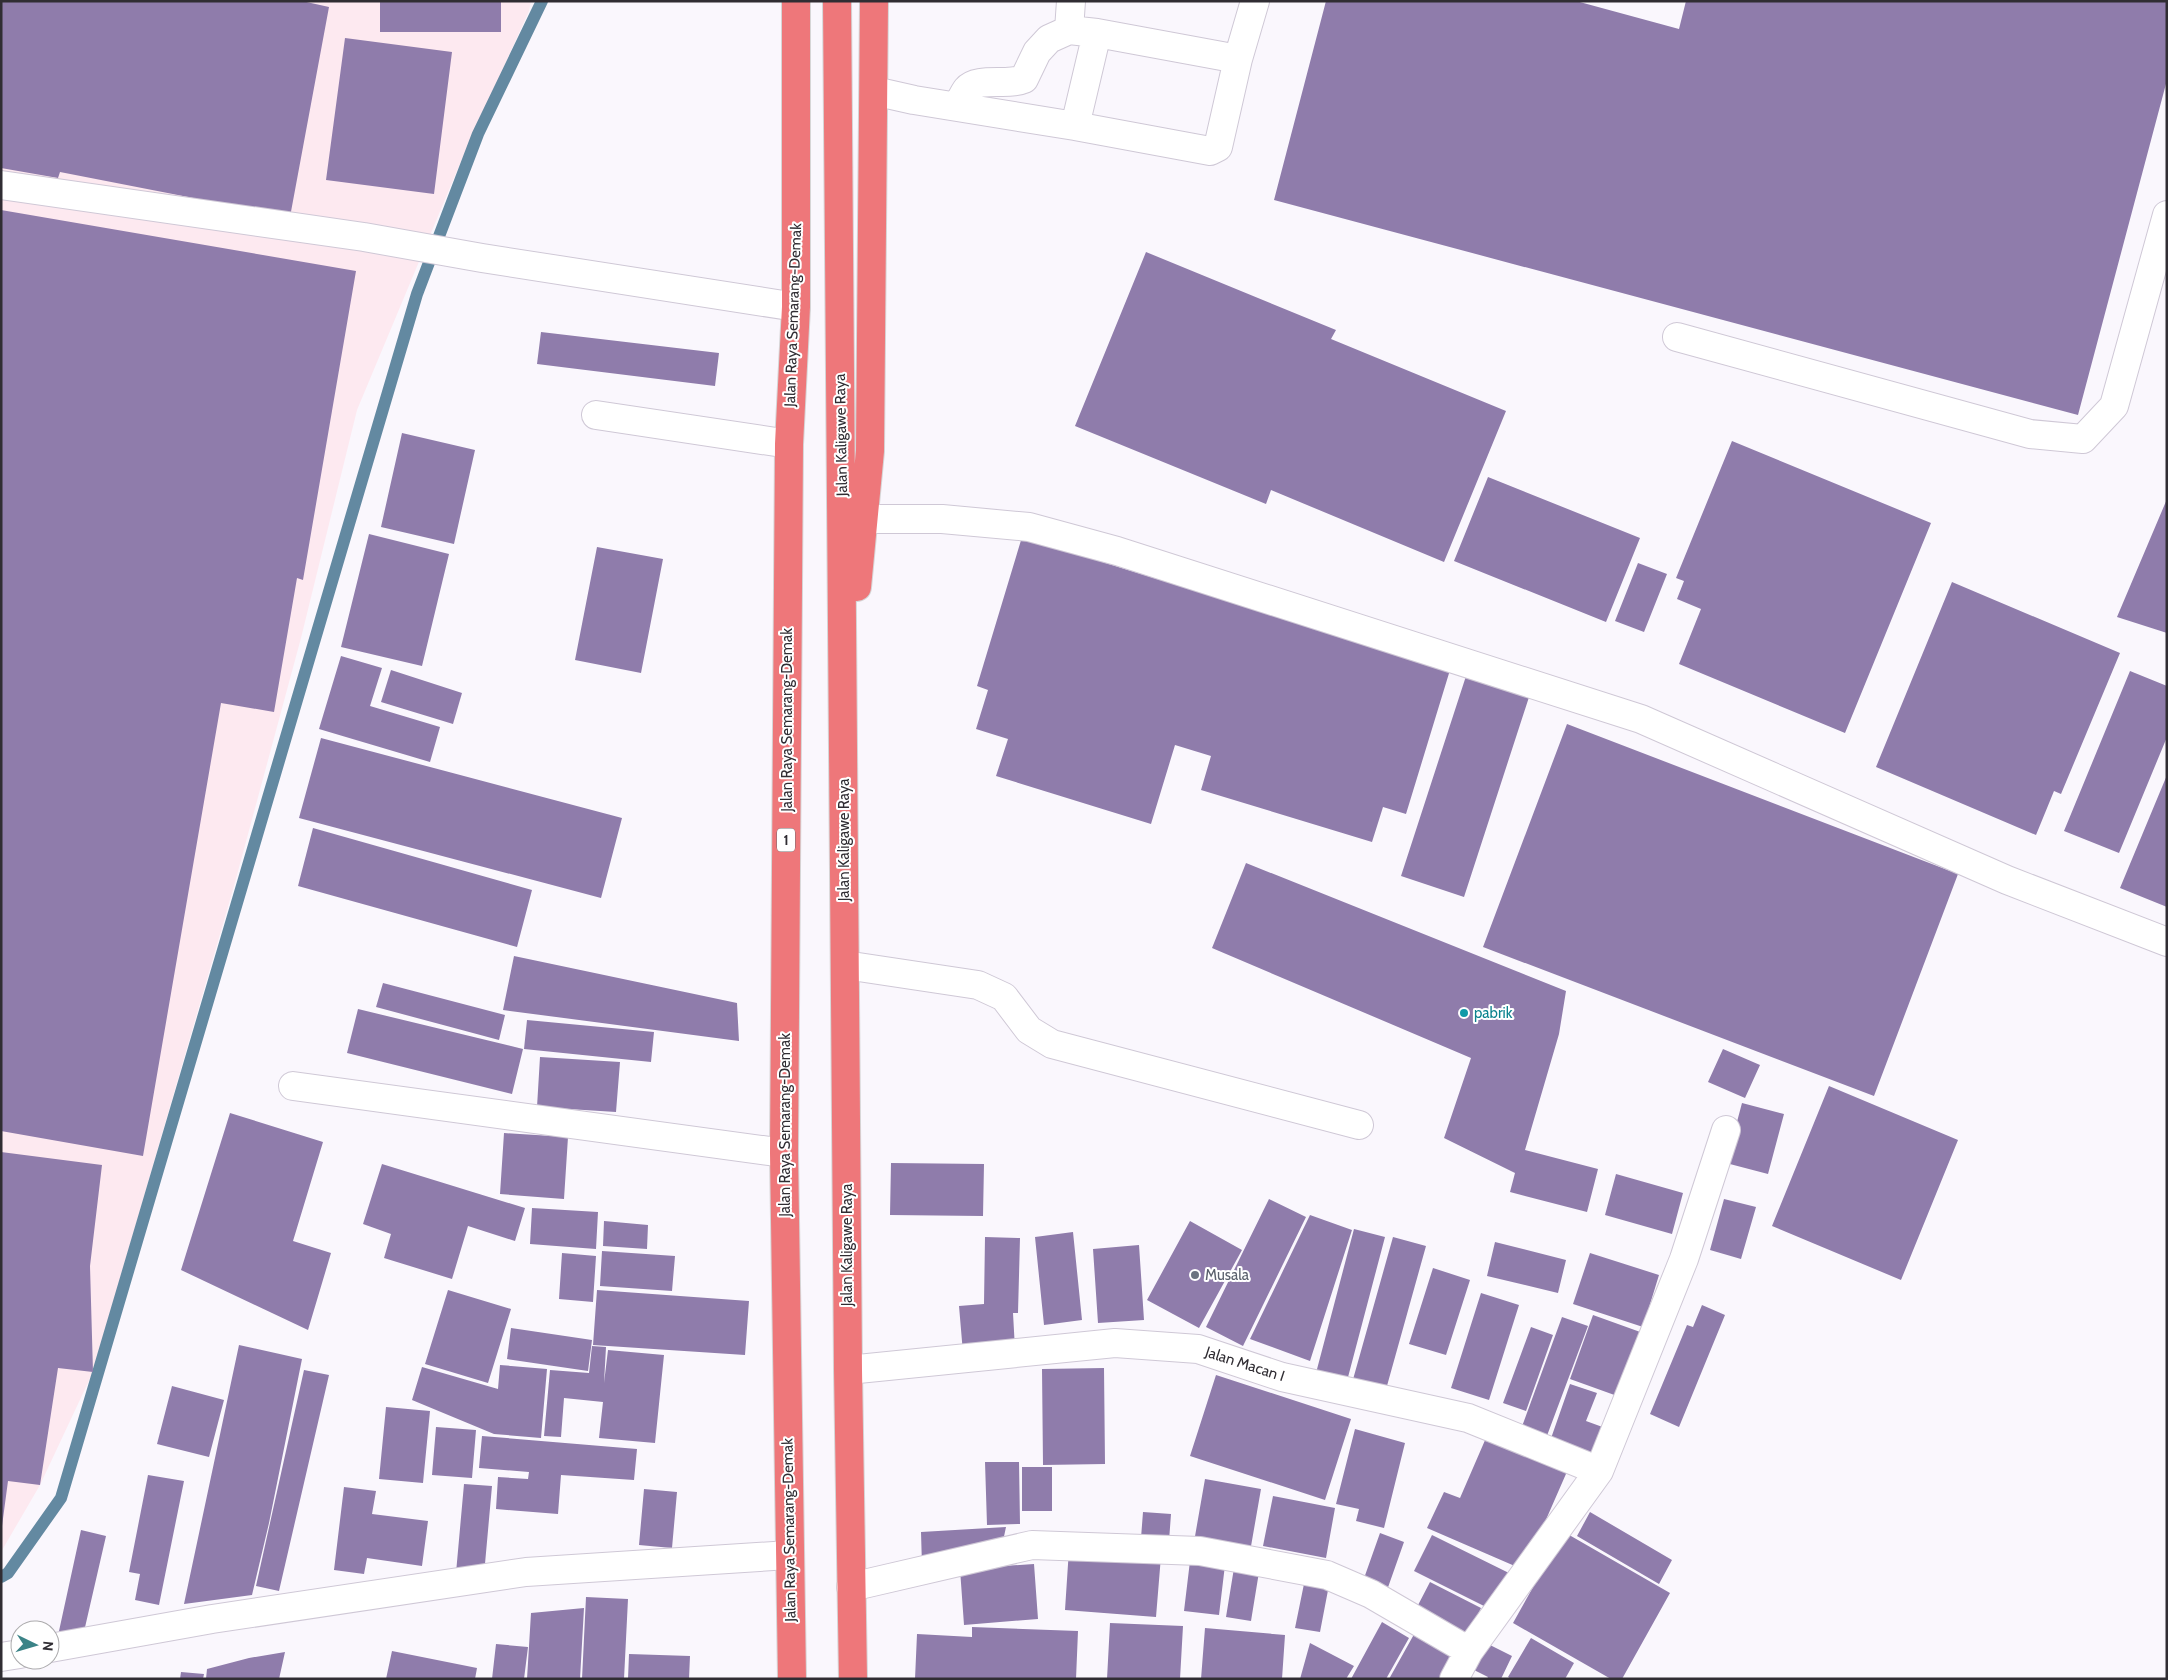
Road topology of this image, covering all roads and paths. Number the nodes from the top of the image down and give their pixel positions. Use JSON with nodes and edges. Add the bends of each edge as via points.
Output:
{"nodes":[{"id":1,"x":796,"y":1,"type":"edge"},
{"id":2,"x":837,"y":1,"type":"edge"},
{"id":3,"x":874,"y":1,"type":"edge"},
{"id":4,"x":1071,"y":1,"type":"edge"},
{"id":5,"x":1255,"y":1,"type":"edge"},
{"id":6,"x":1069,"y":30,"type":"junction"},
{"id":7,"x":1097,"y":33,"type":"junction"},
{"id":8,"x":1238,"y":59,"type":"junction"},
{"id":9,"x":874,"y":91,"type":"junction"},
{"id":10,"x":957,"y":107,"type":"junction"},
{"id":11,"x":1075,"y":126,"type":"junction"},
{"id":12,"x":1,"y":184,"type":"edge"},
{"id":13,"x":2167,"y":216,"type":"edge"},
{"id":14,"x":796,"y":307,"type":"junction"},
{"id":15,"x":1677,"y":337,"type":"dead end"},
{"id":16,"x":596,"y":415,"type":"dead end"},
{"id":17,"x":789,"y":444,"type":"junction"},
{"id":18,"x":865,"y":519,"type":"junction"},
{"id":19,"x":844,"y":703,"type":"junction"},
{"id":20,"x":2167,"y":942,"type":"edge"},
{"id":21,"x":845,"y":965,"type":"junction"},
{"id":22,"x":293,"y":1086,"type":"dead end"},
{"id":23,"x":1359,"y":1125,"type":"dead end"},
{"id":24,"x":1726,"y":1130,"type":"dead end"},
{"id":25,"x":784,"y":1153,"type":"junction"},
{"id":26,"x":848,"y":1370,"type":"junction"},
{"id":27,"x":1598,"y":1471,"type":"junction"},
{"id":28,"x":789,"y":1555,"type":"junction"},
{"id":29,"x":851,"y":1587,"type":"junction"},
{"id":30,"x":60,"y":1646,"type":"edge"},
{"id":31,"x":1469,"y":1651,"type":"junction"},
{"id":32,"x":792,"y":1679,"type":"edge"},
{"id":33,"x":853,"y":1679,"type":"edge"},
{"id":34,"x":1454,"y":1679,"type":"edge"}],
"edges":[{"from":1,"to":14,"type":"highway","name":"Jalan Raya Semarang-Demak","number":"1"},
{"from":2,"to":19,"type":"highway","name":"Jalan Kaligawe Raya"},
{"from":3,"to":9,"type":"highway"},
{"from":4,"to":6,"type":"street"},
{"from":5,"to":8,"type":"street"},
{"from":6,"to":7,"type":"street"},
{"from":6,"to":10,"type":"street","via":[[1049,39],[1037,52],[1024,80],[977,83],[967,89]]},
{"from":7,"to":8,"type":"street"},
{"from":7,"to":11,"type":"street"},
{"from":8,"to":11,"type":"street","via":[[1218,148],[1210,151]]},
{"from":9,"to":10,"type":"street"},
{"from":9,"to":18,"type":"highway","via":[[870,451]]},
{"from":10,"to":11,"type":"street"},
{"from":12,"to":14,"type":"street","via":[[364,237]]},
{"from":13,"to":15,"type":"street","via":[[2114,406],[2083,439],[2030,434]]},
{"from":14,"to":17,"type":"highway","name":"Jalan Raya Semarang-Demak","number":"1"},
{"from":16,"to":17,"type":"street"},
{"from":17,"to":25,"type":"highway","name":"Jalan Raya Semarang-Demak","number":"1"},
{"from":18,"to":19,"type":"highway"},
{"from":18,"to":20,"type":"street","via":[[1029,527],[1641,719],[2007,880]]},
{"from":19,"to":21,"type":"highway","name":"Jalan Kaligawe Raya"},
{"from":21,"to":23,"type":"street","via":[[978,985],[1004,997],[1028,1030],[1052,1044]]},
{"from":21,"to":26,"type":"highway","name":"Jalan Kaligawe Raya"},
{"from":22,"to":25,"type":"street"},
{"from":24,"to":27,"type":"street","via":[[1684,1260]]},
{"from":25,"to":28,"type":"highway","name":"Jalan Raya Semarang-Demak","number":"1"},
{"from":26,"to":27,"type":"street","name":"Jalan Macan I","via":[[1115,1343],[1198,1349],[1282,1377],[1468,1418]]},
{"from":26,"to":29,"type":"highway","name":"Jalan Kaligawe Raya"},
{"from":27,"to":31,"type":"street"},
{"from":28,"to":30,"type":"street","via":[[526,1572],[212,1619]]},
{"from":28,"to":32,"type":"highway","name":"Jalan Raya Semarang-Demak","number":"1"},
{"from":29,"to":31,"type":"street","via":[[1032,1545],[1200,1551],[1327,1575],[1371,1594]]},
{"from":29,"to":33,"type":"highway","name":"Jalan Kaligawe Raya"},
{"from":31,"to":34,"type":"street"}]}
